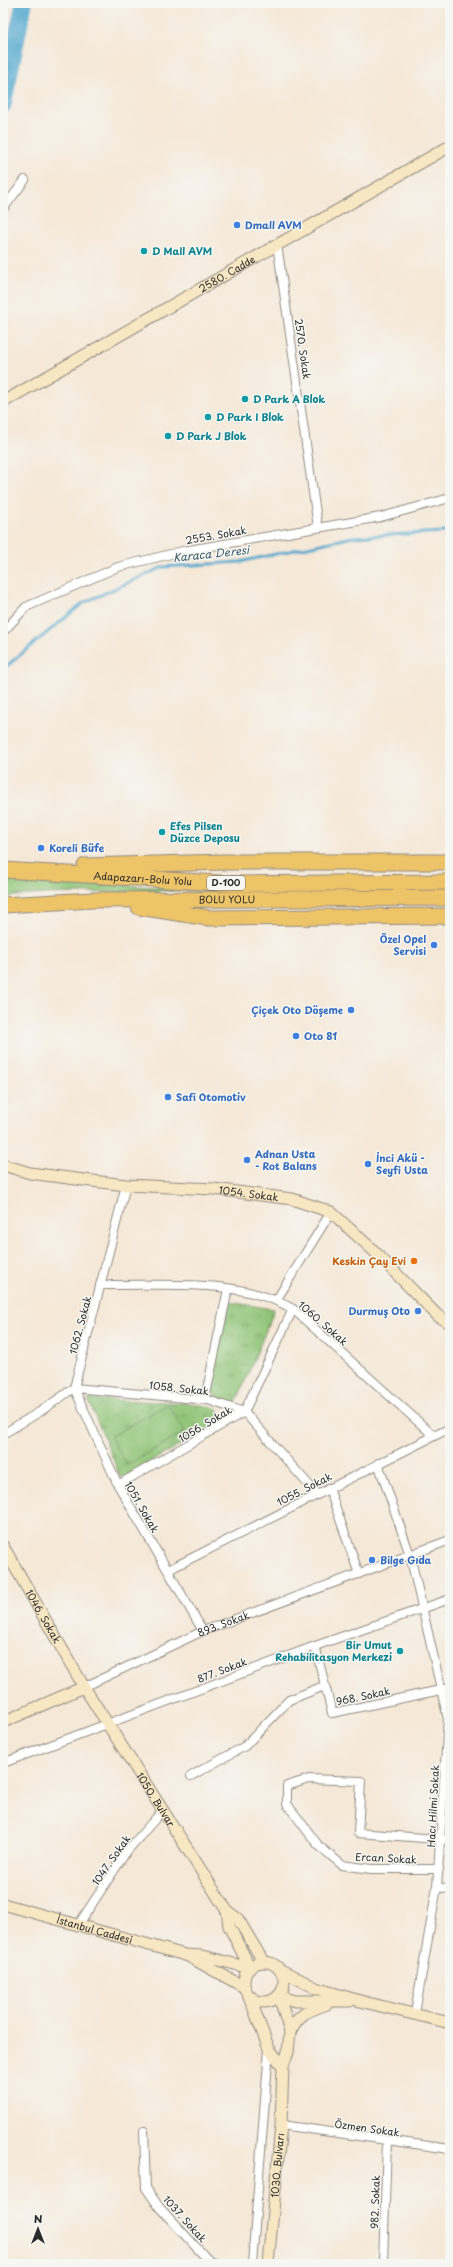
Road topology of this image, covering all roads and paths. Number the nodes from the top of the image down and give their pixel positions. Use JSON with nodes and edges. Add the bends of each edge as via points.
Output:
{"nodes":[{"id":1,"x":450,"y":146,"type":"edge"},
{"id":2,"x":25,"y":180,"type":"dead end"},
{"id":3,"x":3,"y":209,"type":"edge"},
{"id":4,"x":277,"y":244,"type":"junction"},
{"id":5,"x":3,"y":402,"type":"edge"},
{"id":6,"x":450,"y":498,"type":"edge"},
{"id":7,"x":318,"y":527,"type":"junction"},
{"id":8,"x":3,"y":632,"type":"edge"},
{"id":9,"x":450,"y":862,"type":"edge"},
{"id":10,"x":3,"y":870,"type":"edge"},
{"id":11,"x":31,"y":871,"type":"junction"},
{"id":12,"x":450,"y":882,"type":"edge"},
{"id":13,"x":450,"y":898,"type":"edge"},
{"id":14,"x":93,"y":900,"type":"junction"},
{"id":15,"x":3,"y":905,"type":"edge"},
{"id":16,"x":450,"y":916,"type":"edge"},
{"id":17,"x":3,"y":1165,"type":"edge"},
{"id":18,"x":126,"y":1185,"type":"junction"},
{"id":19,"x":331,"y":1212,"type":"junction"},
{"id":20,"x":100,"y":1286,"type":"junction"},
{"id":21,"x":228,"y":1288,"type":"junction"},
{"id":22,"x":277,"y":1299,"type":"junction"},
{"id":23,"x":294,"y":1309,"type":"junction"},
{"id":24,"x":450,"y":1323,"type":"edge"},
{"id":25,"x":74,"y":1388,"type":"junction"},
{"id":26,"x":205,"y":1400,"type":"junction"},
{"id":27,"x":244,"y":1412,"type":"junction"},
{"id":28,"x":450,"y":1428,"type":"edge"},
{"id":29,"x":3,"y":1434,"type":"edge"},
{"id":30,"x":433,"y":1435,"type":"junction"},
{"id":31,"x":378,"y":1463,"type":"junction"},
{"id":32,"x":118,"y":1485,"type":"junction"},
{"id":33,"x":329,"y":1488,"type":"junction"},
{"id":34,"x":317,"y":1494,"type":"junction"},
{"id":35,"x":450,"y":1540,"type":"edge"},
{"id":36,"x":3,"y":1546,"type":"edge"},
{"id":37,"x":410,"y":1555,"type":"junction"},
{"id":38,"x":168,"y":1570,"type":"junction"},
{"id":39,"x":360,"y":1574,"type":"junction"},
{"id":40,"x":450,"y":1599,"type":"edge"},
{"id":41,"x":423,"y":1610,"type":"junction"},
{"id":42,"x":203,"y":1631,"type":"junction"},
{"id":43,"x":315,"y":1646,"type":"junction"},
{"id":44,"x":324,"y":1686,"type":"junction"},
{"id":45,"x":84,"y":1687,"type":"junction"},
{"id":46,"x":446,"y":1689,"type":"edge"},
{"id":47,"x":3,"y":1722,"type":"edge"},
{"id":48,"x":108,"y":1724,"type":"junction"},
{"id":49,"x":447,"y":1762,"type":"edge"},
{"id":50,"x":3,"y":1763,"type":"edge"},
{"id":51,"x":191,"y":1776,"type":"dead end"},
{"id":52,"x":163,"y":1810,"type":"junction"},
{"id":53,"x":446,"y":1839,"type":"edge"},
{"id":54,"x":439,"y":1869,"type":"junction"},
{"id":55,"x":437,"y":1887,"type":"junction"},
{"id":56,"x":450,"y":1889,"type":"edge"},
{"id":57,"x":3,"y":1904,"type":"edge"},
{"id":58,"x":227,"y":1911,"type":"junction"},
{"id":59,"x":79,"y":1924,"type":"junction"},
{"id":60,"x":186,"y":1955,"type":"junction"},
{"id":61,"x":263,"y":1961,"type":"junction"},
{"id":62,"x":250,"y":1968,"type":"junction"},
{"id":63,"x":279,"y":1969,"type":"junction"},
{"id":64,"x":246,"y":1991,"type":"junction"},
{"id":65,"x":279,"y":1996,"type":"junction"},
{"id":66,"x":334,"y":2001,"type":"junction"},
{"id":67,"x":360,"y":2001,"type":"junction"},
{"id":68,"x":415,"y":2013,"type":"junction"},
{"id":69,"x":450,"y":2023,"type":"edge"},
{"id":70,"x":290,"y":2032,"type":"junction"},
{"id":71,"x":270,"y":2049,"type":"junction"},
{"id":72,"x":283,"y":2066,"type":"junction"},
{"id":73,"x":281,"y":2125,"type":"junction"},
{"id":74,"x":144,"y":2131,"type":"dead end"},
{"id":75,"x":386,"y":2141,"type":"junction"},
{"id":76,"x":450,"y":2149,"type":"edge"},
{"id":77,"x":220,"y":2264,"type":"edge"},
{"id":78,"x":252,"y":2264,"type":"edge"},
{"id":79,"x":264,"y":2264,"type":"edge"},
{"id":80,"x":268,"y":2264,"type":"edge"},
{"id":81,"x":383,"y":2264,"type":"edge"}],
"edges":[{"from":1,"to":4,"type":"main road","name":"2580. Cadde"},
{"from":2,"to":3,"type":"street"},
{"from":4,"to":5,"type":"main road","name":"2580. Cadde"},
{"from":4,"to":7,"type":"street","name":"2570. Sokak"},
{"from":6,"to":7,"type":"street","name":"2553. Sokak","via":[[381,517]]},
{"from":7,"to":8,"type":"street","name":"2553. Sokak","via":[[182,551],[118,567],[26,607]]},
{"from":9,"to":11,"type":"highway","via":[[225,862],[95,865]]},
{"from":10,"to":11,"type":"highway","name":"Adapazarı-Bolu Yolu","number":"D-100"},
{"from":11,"to":12,"type":"highway","name":"Adapazarı-Bolu Yolu","number":"D-100","via":[[235,884]]},
{"from":13,"to":14,"type":"highway","name":"BOLU YOLU","number":"D-100"},
{"from":14,"to":15,"type":"highway","name":"BOLU YOLU","number":"D-100"},
{"from":14,"to":16,"type":"highway","via":[[209,918]]},
{"from":17,"to":18,"type":"main road","name":"1054. Sokak","via":[[30,1173]]},
{"from":18,"to":19,"type":"main road","name":"1054. Sokak","via":[[214,1189],[284,1198]]},
{"from":18,"to":20,"type":"street","name":"1062. Sokak"},
{"from":19,"to":22,"type":"street"},
{"from":19,"to":24,"type":"main road","name":"1054. Sokak","via":[[373,1250],[438,1316]]},
{"from":20,"to":21,"type":"street","name":"1060. Sokak"},
{"from":20,"to":25,"type":"street","name":"1062. Sokak"},
{"from":21,"to":22,"type":"street","name":"1060. Sokak"},
{"from":21,"to":26,"type":"street"},
{"from":22,"to":23,"type":"street","name":"1060. Sokak"},
{"from":23,"to":27,"type":"street","name":"1056. Sokak"},
{"from":23,"to":30,"type":"street","name":"1060. Sokak"},
{"from":25,"to":26,"type":"street","name":"1058. Sokak"},
{"from":25,"to":29,"type":"street"},
{"from":25,"to":32,"type":"street","name":"1051. Sokak"},
{"from":26,"to":27,"type":"street","name":"1058. Sokak"},
{"from":27,"to":32,"type":"street","name":"1056. Sokak"},
{"from":27,"to":34,"type":"street"},
{"from":28,"to":30,"type":"street","name":"1055. Sokak"},
{"from":30,"to":31,"type":"street","name":"1055. Sokak"},
{"from":31,"to":33,"type":"street","name":"1055. Sokak"},
{"from":31,"to":37,"type":"street","name":"Hacı Hilmi Sokak"},
{"from":32,"to":38,"type":"street","name":"1051. Sokak"},
{"from":33,"to":34,"type":"street","name":"1055. Sokak"},
{"from":33,"to":39,"type":"street"},
{"from":34,"to":38,"type":"street","name":"1055. Sokak"},
{"from":35,"to":37,"type":"street","name":"893. Sokak"},
{"from":36,"to":45,"type":"main road","name":"1046. Sokak"},
{"from":37,"to":39,"type":"street","name":"893. Sokak"},
{"from":37,"to":41,"type":"street","name":"Hacı Hilmi Sokak"},
{"from":38,"to":42,"type":"street","name":"1051. Sokak"},
{"from":39,"to":42,"type":"street","name":"893. Sokak"},
{"from":40,"to":41,"type":"street","name":"877. Sokak"},
{"from":41,"to":43,"type":"street","name":"877. Sokak"},
{"from":41,"to":46,"type":"street","name":"Hacı Hilmi Sokak"},
{"from":42,"to":45,"type":"street","name":"893. Sokak"},
{"from":43,"to":44,"type":"street","name":"968. Sokak"},
{"from":43,"to":48,"type":"street","name":"877. Sokak"},
{"from":44,"to":46,"type":"street","name":"968. Sokak","via":[[332,1713]]},
{"from":44,"to":51,"type":"street","via":[[289,1700],[246,1746]]},
{"from":45,"to":47,"type":"main road","name":"893. Sokak"},
{"from":45,"to":48,"type":"main road","name":"1050. Bulvar"},
{"from":46,"to":49,"type":"street","name":"Hacı Hilmi Sokak"},
{"from":48,"to":50,"type":"street","name":"877. Sokak"},
{"from":48,"to":52,"type":"main road","name":"1050. Bulvar"},
{"from":49,"to":53,"type":"street","name":"Hacı Hilmi Sokak"},
{"from":52,"to":58,"type":"main road","name":"1050. Bulvar"},
{"from":52,"to":59,"type":"street","name":"1047. Sokak","via":[[126,1852]]},
{"from":53,"to":54,"type":"street","name":"Hacı Hilmi Sokak"},
{"from":53,"to":54,"type":"street","name":"Ercan Sokak","via":[[358,1833],[361,1781],[309,1779],[287,1786],[287,1804],[318,1845],[342,1865],[371,1869]]},
{"from":54,"to":55,"type":"street","name":"Hacı Hilmi Sokak"},
{"from":55,"to":56,"type":"street"},
{"from":55,"to":68,"type":"street","name":"Hacı Hilmi Sokak"},
{"from":57,"to":59,"type":"main road","name":"İstanbul Caddesi"},
{"from":58,"to":61,"type":"main road","via":[[238,1919]]},
{"from":58,"to":62,"type":"main road","via":[[229,1926]]},
{"from":59,"to":60,"type":"main road","name":"İstanbul Caddesi"},
{"from":60,"to":62,"type":"main road","name":"İstanbul Caddesi","via":[[203,1956]]},
{"from":60,"to":64,"type":"main road","name":"İstanbul Caddesi"},
{"from":61,"to":62,"type":"main road"},
{"from":61,"to":63,"type":"main road","via":[[270,1962]]},
{"from":62,"to":64,"type":"main road","via":[[244,1977]]},
{"from":63,"to":65,"type":"main road","via":[[284,1977],[284,1984]]},
{"from":63,"to":67,"type":"main road","via":[[316,1988]]},
{"from":64,"to":65,"type":"main road","via":[[260,2002],[267,2002]]},
{"from":64,"to":71,"type":"main road"},
{"from":65,"to":66,"type":"main road","via":[[295,2001]]},
{"from":65,"to":70,"type":"main road","name":"1030. Bulvarı"},
{"from":66,"to":67,"type":"main road"},
{"from":66,"to":70,"type":"main road","via":[[308,2011],[296,2019]]},
{"from":67,"to":68,"type":"main road"},
{"from":68,"to":69,"type":"main road"},
{"from":70,"to":72,"type":"main road","name":"1030. Bulvarı","via":[[288,2052]]},
{"from":71,"to":72,"type":"main road"},
{"from":71,"to":78,"type":"street"},
{"from":72,"to":73,"type":"main road","name":"1030. Bulvarı"},
{"from":73,"to":75,"type":"street","name":"Özmen Sokak"},
{"from":73,"to":80,"type":"main road","name":"1030. Bulvarı"},
{"from":74,"to":77,"type":"street","name":"1037. Sokak","via":[[146,2188],[159,2207],[209,2261]]},
{"from":75,"to":76,"type":"street","name":"Özmen Sokak"},
{"from":75,"to":81,"type":"street","name":"982. Sokak"},
{"from":79,"to":80,"type":"street"}]}
